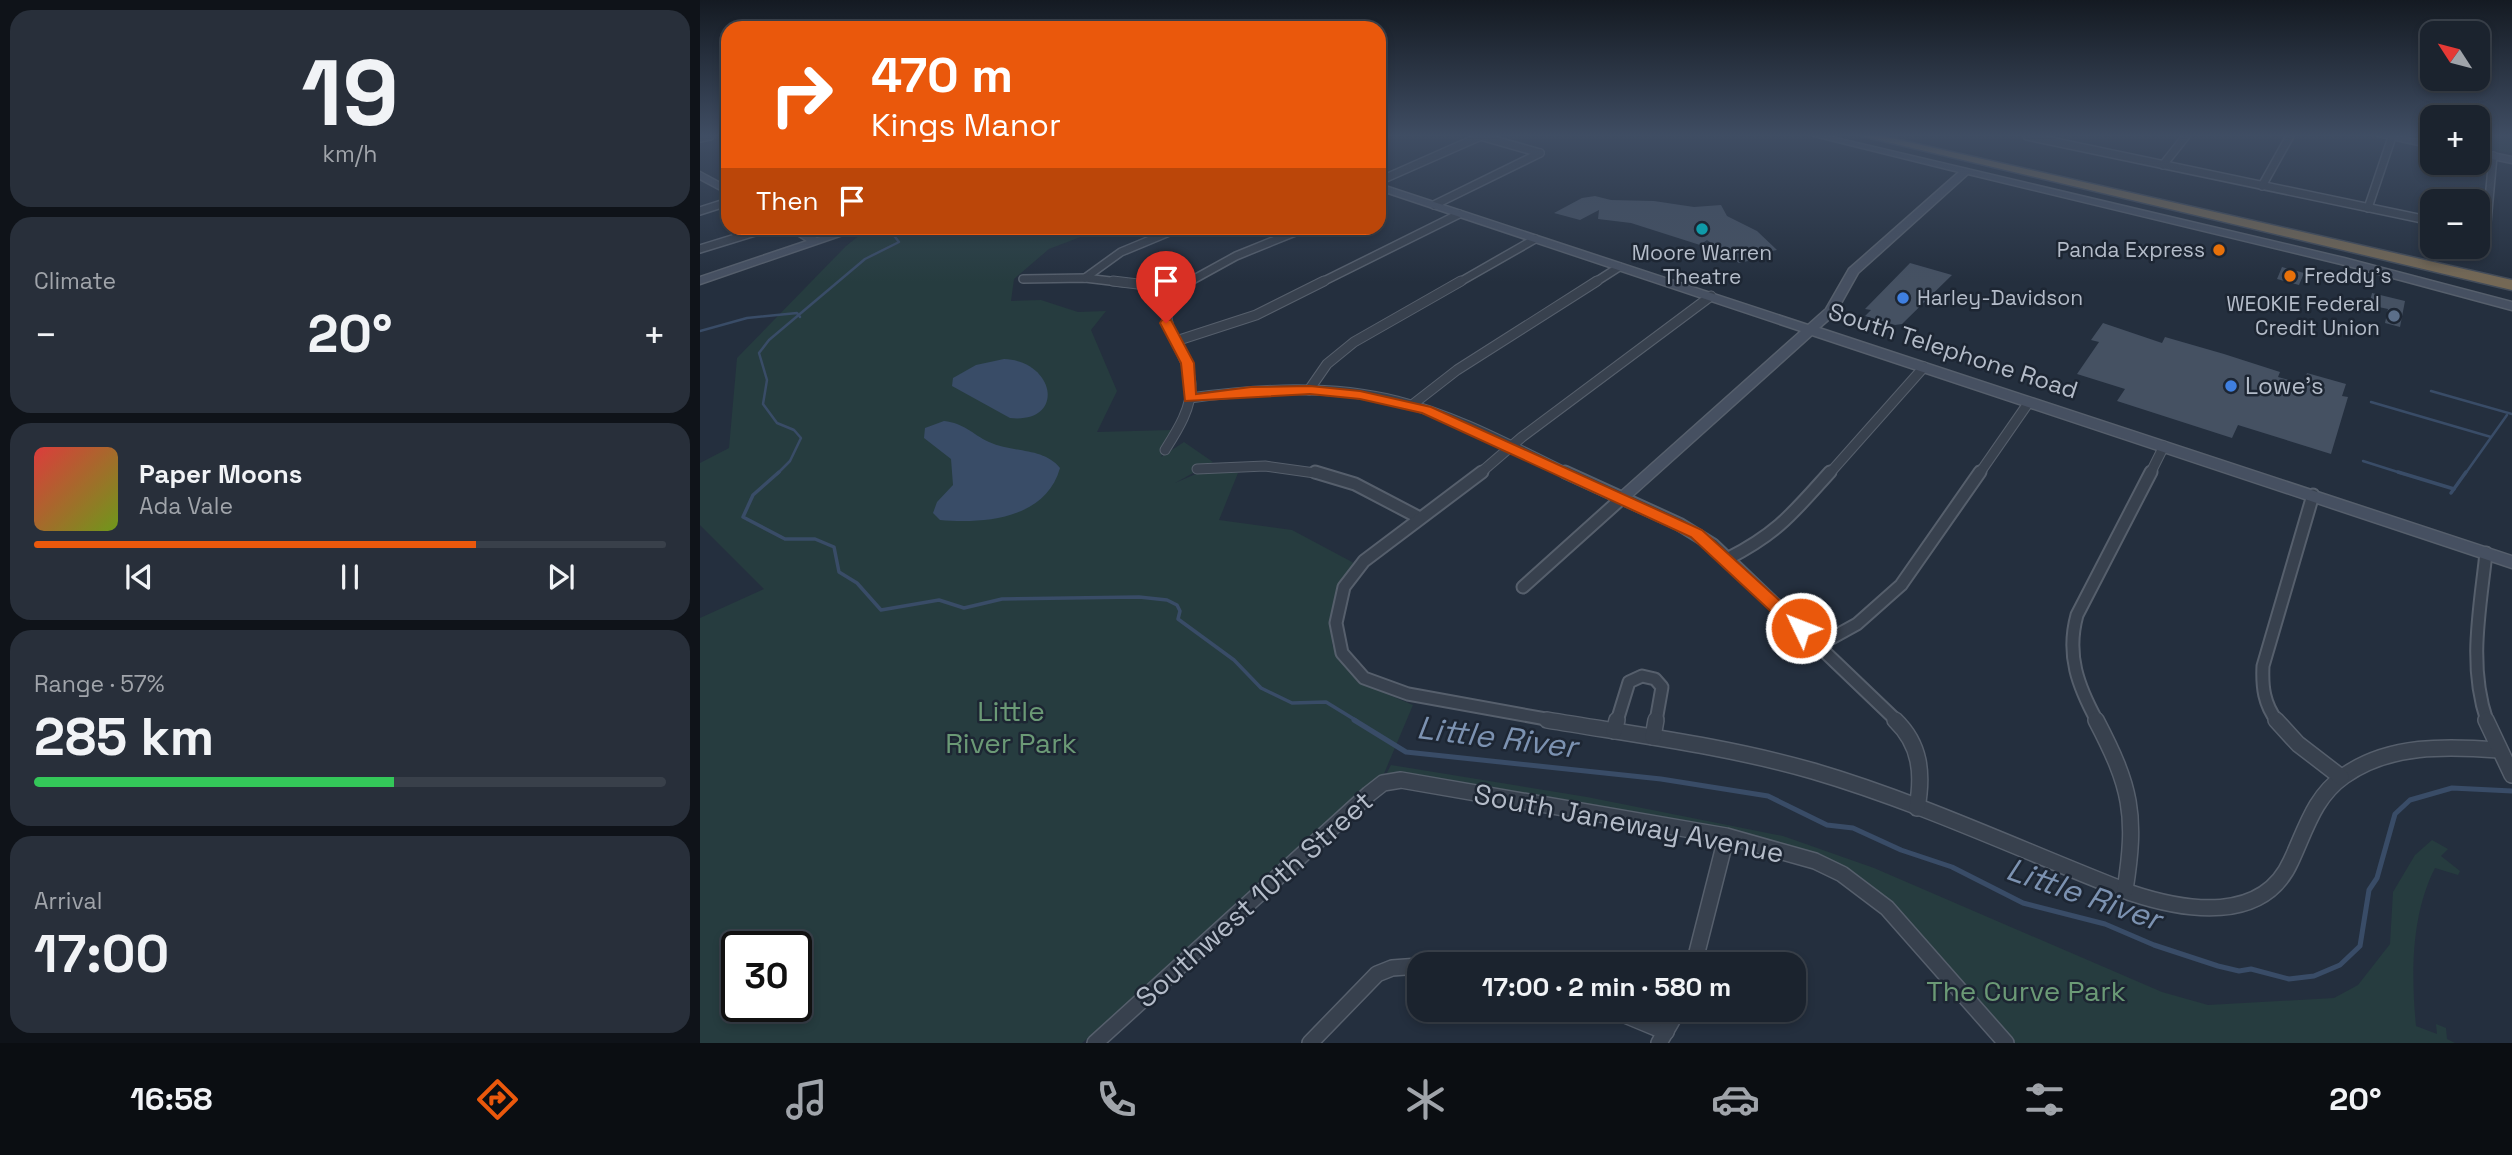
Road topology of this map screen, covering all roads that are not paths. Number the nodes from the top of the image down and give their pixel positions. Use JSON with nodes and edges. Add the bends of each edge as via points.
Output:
{"nodes":[{"id":1,"x":1475,"y":185,"type":"edge"},
{"id":2,"x":1950,"y":185,"type":"edge"},
{"id":3,"x":2027,"y":185,"type":"edge"},
{"id":4,"x":2086,"y":185,"type":"edge"},
{"id":5,"x":2107,"y":185,"type":"edge"},
{"id":6,"x":2256,"y":185,"type":"edge"},
{"id":7,"x":2374,"y":185,"type":"edge"},
{"id":8,"x":2262,"y":186,"type":"joint"},
{"id":9,"x":1386,"y":190,"type":"edge"},
{"id":10,"x":721,"y":204,"type":"edge"},
{"id":11,"x":1434,"y":205,"type":"junction"},
{"id":12,"x":2368,"y":208,"type":"junction"},
{"id":13,"x":700,"y":211,"type":"edge"},
{"id":14,"x":1458,"y":214,"type":"junction"},
{"id":15,"x":2420,"y":219,"type":"edge"},
{"id":16,"x":745,"y":235,"type":"edge"},
{"id":17,"x":804,"y":235,"type":"edge"},
{"id":18,"x":837,"y":235,"type":"edge"},
{"id":19,"x":1162,"y":235,"type":"edge"},
{"id":20,"x":1289,"y":235,"type":"edge"},
{"id":21,"x":1535,"y":239,"type":"junction"},
{"id":22,"x":816,"y":242,"type":"junction"},
{"id":23,"x":700,"y":249,"type":"edge"},
{"id":24,"x":1619,"y":267,"type":"junction"},
{"id":25,"x":2486,"y":274,"type":"junction"},
{"id":26,"x":2512,"y":275,"type":"edge"},
{"id":27,"x":1085,"y":278,"type":"junction"},
{"id":28,"x":1023,"y":279,"type":"dead end"},
{"id":29,"x":700,"y":281,"type":"edge"},
{"id":30,"x":2512,"y":286,"type":"edge"},
{"id":31,"x":1179,"y":289,"type":"junction"},
{"id":32,"x":1711,"y":296,"type":"junction"},
{"id":33,"x":2512,"y":306,"type":"edge"},
{"id":34,"x":1811,"y":329,"type":"junction"},
{"id":35,"x":1176,"y":341,"type":"junction"},
{"id":36,"x":1924,"y":367,"type":"junction"},
{"id":37,"x":1310,"y":390,"type":"junction"},
{"id":38,"x":1190,"y":398,"type":"junction"},
{"id":39,"x":2029,"y":402,"type":"junction"},
{"id":40,"x":1412,"y":405,"type":"junction"},
{"id":41,"x":2164,"y":446,"type":"junction"},
{"id":42,"x":1511,"y":447,"type":"junction"},
{"id":43,"x":1166,"y":450,"type":"dead end"},
{"id":44,"x":1197,"y":468,"type":"dead end"},
{"id":45,"x":2313,"y":495,"type":"junction"},
{"id":46,"x":1622,"y":498,"type":"junction"},
{"id":47,"x":1420,"y":518,"type":"junction"},
{"id":48,"x":2486,"y":553,"type":"junction"},
{"id":49,"x":1727,"y":559,"type":"junction"},
{"id":50,"x":2512,"y":562,"type":"edge"},
{"id":51,"x":1522,"y":587,"type":"dead end"},
{"id":52,"x":1819,"y":645,"type":"junction"},
{"id":53,"x":1614,"y":731,"type":"junction"},
{"id":54,"x":1653,"y":737,"type":"junction"},
{"id":55,"x":2499,"y":750,"type":"junction"},
{"id":56,"x":2512,"y":775,"type":"edge"},
{"id":57,"x":2341,"y":777,"type":"junction"},
{"id":58,"x":1383,"y":783,"type":"joint"},
{"id":59,"x":1917,"y":808,"type":"junction"},
{"id":60,"x":1726,"y":838,"type":"junction"},
{"id":61,"x":2125,"y":890,"type":"junction"},
{"id":62,"x":1697,"y":952,"type":"edge"},
{"id":63,"x":1407,"y":966,"type":"edge"},
{"id":64,"x":1634,"y":1022,"type":"edge"},
{"id":65,"x":1672,"y":1022,"type":"edge"},
{"id":66,"x":1663,"y":1038,"type":"edge"},
{"id":67,"x":1095,"y":1043,"type":"edge"},
{"id":68,"x":1310,"y":1043,"type":"edge"},
{"id":69,"x":2006,"y":1043,"type":"edge"}],
"edges":[{"from":1,"to":11,"type":"street"},
{"from":2,"to":34,"type":"street","via":[[1853,271],[1836,304]]},
{"from":3,"to":33,"type":"street"},
{"from":4,"to":25,"type":"highway"},
{"from":5,"to":25,"type":"highway"},
{"from":6,"to":8,"type":"street"},
{"from":7,"to":12,"type":"street"},
{"from":8,"to":12,"type":"street"},
{"from":9,"to":11,"type":"street","name":"South Telephone Road"},
{"from":10,"to":13,"type":"street"},
{"from":11,"to":14,"type":"street","name":"South Telephone Road"},
{"from":12,"to":15,"type":"street"},
{"from":14,"to":21,"type":"street","name":"South Telephone Road"},
{"from":14,"to":35,"type":"street","via":[[1256,315]]},
{"from":16,"to":23,"type":"street"},
{"from":17,"to":22,"type":"street"},
{"from":18,"to":22,"type":"street"},
{"from":19,"to":27,"type":"street","via":[[1121,252]]},
{"from":20,"to":31,"type":"street"},
{"from":21,"to":24,"type":"street","name":"South Telephone Road"},
{"from":21,"to":37,"type":"street","via":[[1354,342],[1327,365]]},
{"from":22,"to":29,"type":"street"},
{"from":24,"to":32,"type":"street","name":"South Telephone Road"},
{"from":24,"to":40,"type":"street","via":[[1457,370]]},
{"from":25,"to":26,"type":"highway"},
{"from":25,"to":30,"type":"highway"},
{"from":27,"to":28,"type":"street"},
{"from":27,"to":31,"type":"street"},
{"from":31,"to":35,"type":"street","via":[[1168,302],[1165,316]]},
{"from":32,"to":34,"type":"street","name":"South Telephone Road"},
{"from":32,"to":42,"type":"street"},
{"from":34,"to":36,"type":"street","name":"South Telephone Road"},
{"from":34,"to":46,"type":"street"},
{"from":35,"to":38,"type":"street","via":[[1188,363]]},
{"from":36,"to":39,"type":"street","name":"South Telephone Road"},
{"from":36,"to":49,"type":"street","via":[[1783,525]]},
{"from":37,"to":38,"type":"street"},
{"from":37,"to":40,"type":"street"},
{"from":38,"to":43,"type":"street"},
{"from":39,"to":41,"type":"street","name":"South Telephone Road"},
{"from":39,"to":52,"type":"street","via":[[1901,585],[1857,624]]},
{"from":40,"to":42,"type":"street"},
{"from":41,"to":45,"type":"street","name":"South Telephone Road"},
{"from":41,"to":61,"type":"street","via":[[2069,638],[2076,675],[2124,773],[2129,793],[2132,835]]},
{"from":42,"to":46,"type":"street"},
{"from":42,"to":47,"type":"street"},
{"from":44,"to":47,"type":"street","via":[[1267,466],[1314,471],[1356,485]]},
{"from":45,"to":48,"type":"street","name":"South Telephone Road"},
{"from":45,"to":57,"type":"street","via":[[2263,666],[2261,690],[2264,702],[2289,735]]},
{"from":46,"to":49,"type":"street","via":[[1696,534]]},
{"from":46,"to":51,"type":"street"},
{"from":47,"to":53,"type":"street","via":[[1364,561],[1344,587],[1336,624],[1342,653],[1364,678],[1408,694]]},
{"from":48,"to":50,"type":"street","name":"South Telephone Road"},
{"from":48,"to":55,"type":"street","via":[[2476,674]]},
{"from":49,"to":52,"type":"street"},
{"from":52,"to":59,"type":"street","via":[[1916,744],[1923,774]]},
{"from":53,"to":54,"type":"street"},
{"from":53,"to":54,"type":"street","via":[[1629,682],[1647,676],[1661,687]]},
{"from":54,"to":59,"type":"street","via":[[1770,759]]},
{"from":55,"to":56,"type":"street"},
{"from":55,"to":57,"type":"street","via":[[2408,752],[2386,756]]},
{"from":57,"to":61,"type":"street","via":[[2314,806],[2294,862],[2270,892],[2236,905],[2199,909]]},
{"from":58,"to":60,"type":"street","name":"South Janeway Avenue","via":[[1401,780]]},
{"from":58,"to":67,"type":"street","name":"Southwest 10th Street"},
{"from":59,"to":61,"type":"street"},
{"from":60,"to":62,"type":"street"},
{"from":60,"to":69,"type":"street","name":"South Janeway Avenue","via":[[1829,867],[1868,892],[1899,918]]},
{"from":63,"to":68,"type":"street","via":[[1377,974]]},
{"from":64,"to":66,"type":"street"},
{"from":65,"to":66,"type":"street"}]}
